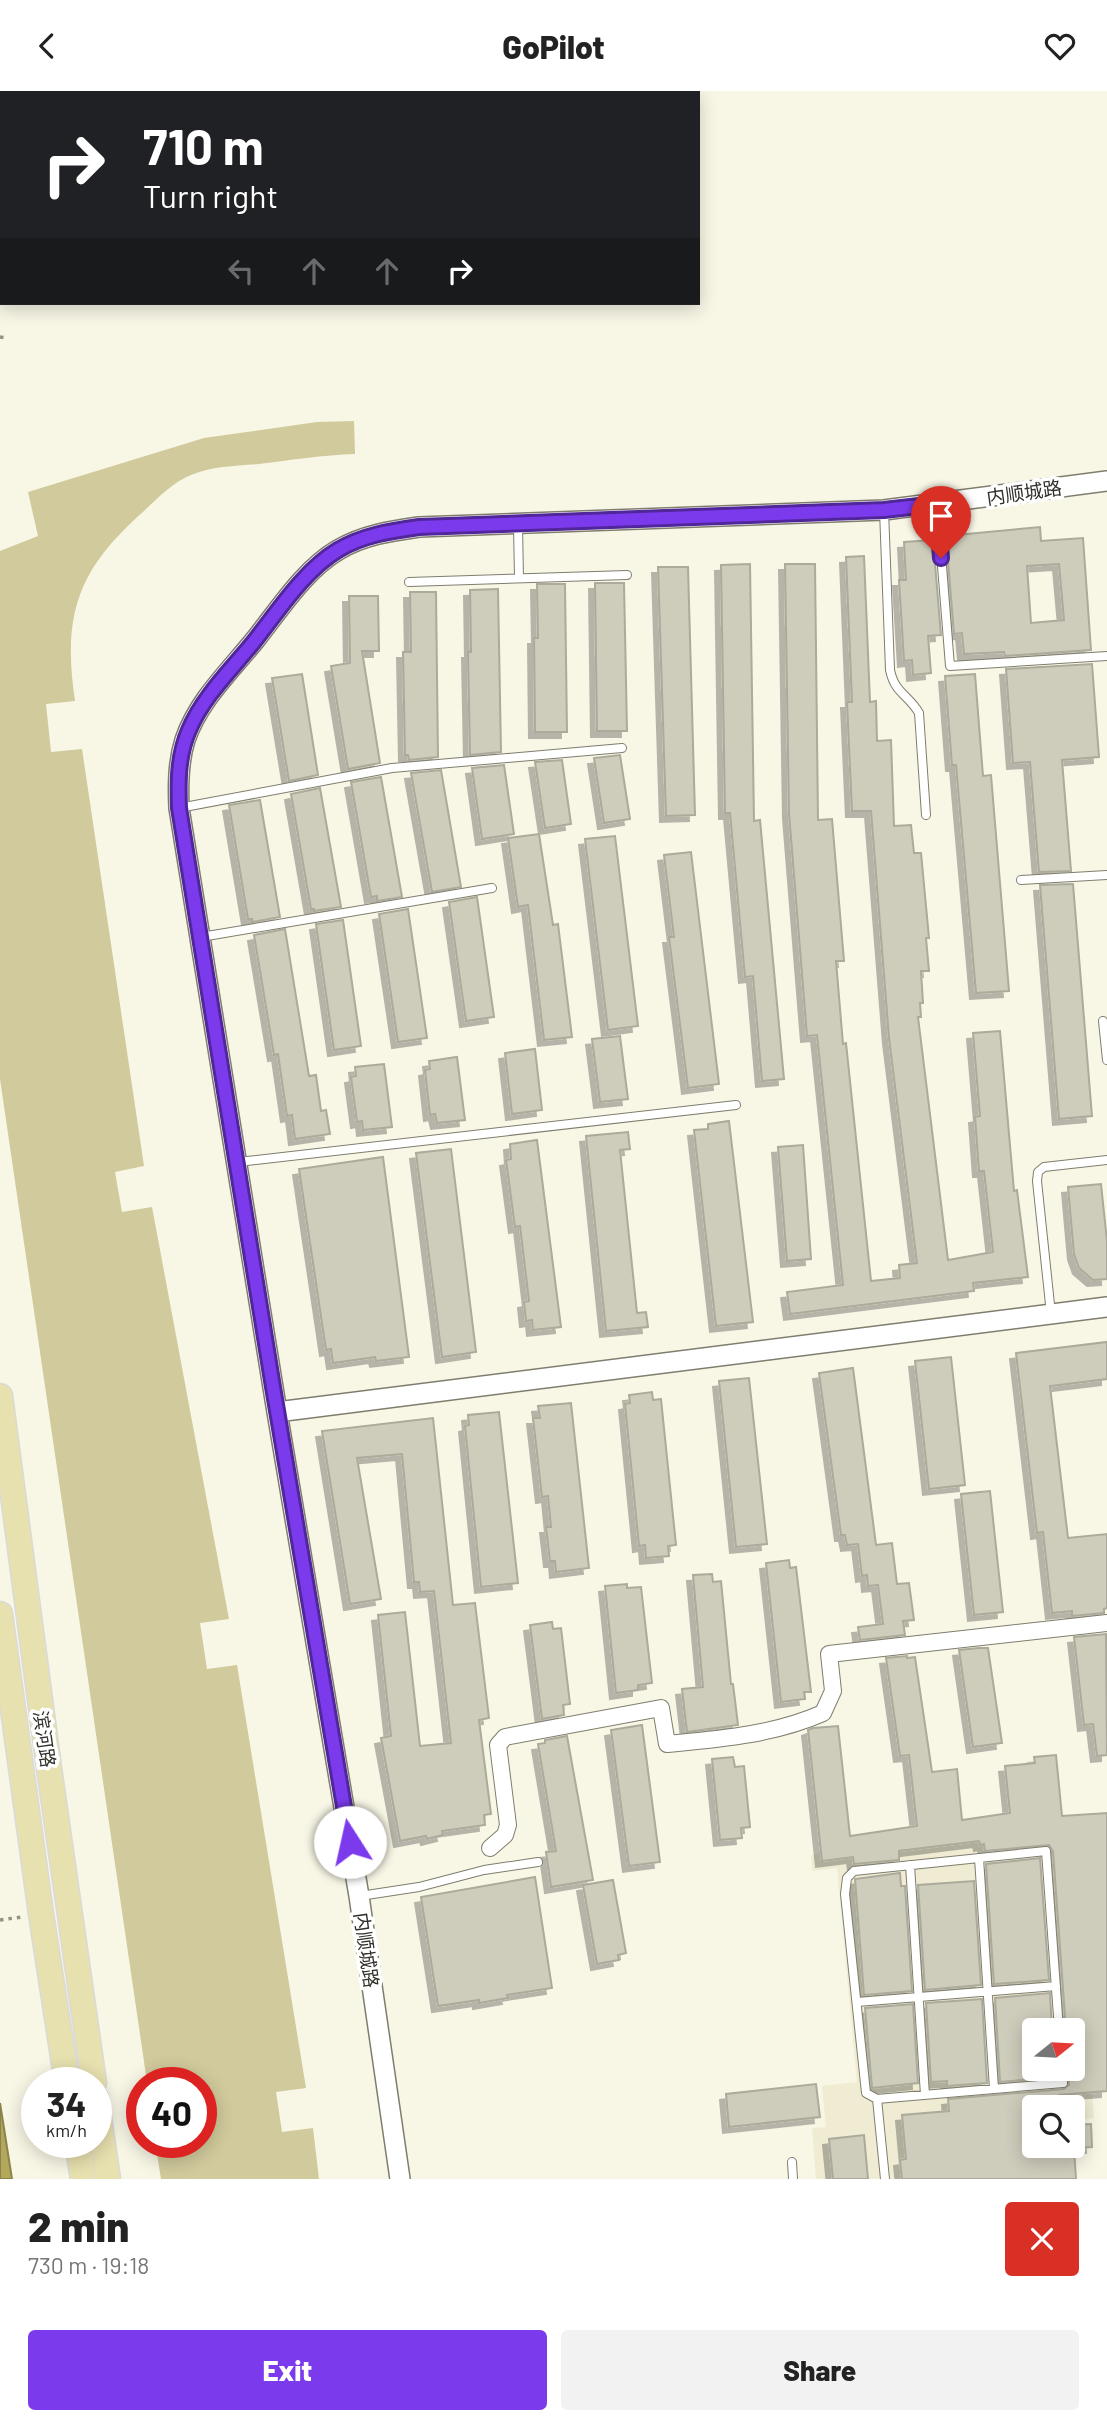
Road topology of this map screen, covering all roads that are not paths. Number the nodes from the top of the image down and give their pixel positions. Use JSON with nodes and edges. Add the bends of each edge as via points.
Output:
{"nodes":[{"id":1,"x":1107,"y":481,"type":"edge"},
{"id":2,"x":937,"y":504,"type":"junction"},
{"id":3,"x":884,"y":510,"type":"junction"},
{"id":4,"x":518,"y":524,"type":"junction"},
{"id":5,"x":627,"y":575,"type":"dead end"},
{"id":6,"x":519,"y":578,"type":"junction"},
{"id":7,"x":409,"y":582,"type":"dead end"},
{"id":8,"x":1107,"y":656,"type":"edge"},
{"id":9,"x":622,"y":748,"type":"dead end"},
{"id":10,"x":179,"y":808,"type":"junction"},
{"id":11,"x":926,"y":815,"type":"dead end"},
{"id":12,"x":1107,"y":875,"type":"edge"},
{"id":13,"x":1021,"y":880,"type":"dead end"},
{"id":14,"x":492,"y":888,"type":"dead end"},
{"id":15,"x":201,"y":937,"type":"junction"},
{"id":16,"x":1103,"y":1021,"type":"dead end"},
{"id":17,"x":1107,"y":1060,"type":"edge"},
{"id":18,"x":736,"y":1105,"type":"dead end"},
{"id":19,"x":1107,"y":1160,"type":"edge"},
{"id":20,"x":236,"y":1163,"type":"junction"},
{"id":21,"x":1107,"y":1307,"type":"edge"},
{"id":22,"x":1051,"y":1314,"type":"junction"},
{"id":23,"x":0,"y":1396,"type":"edge"},
{"id":24,"x":277,"y":1412,"type":"junction"},
{"id":25,"x":0,"y":1614,"type":"edge"},
{"id":26,"x":1107,"y":1623,"type":"edge"},
{"id":27,"x":490,"y":1848,"type":"dead end"},
{"id":28,"x":979,"y":1858,"type":"junction"},
{"id":29,"x":538,"y":1862,"type":"dead end"},
{"id":30,"x":910,"y":1865,"type":"junction"},
{"id":31,"x":359,"y":1896,"type":"junction"},
{"id":32,"x":1056,"y":1986,"type":"junction"},
{"id":33,"x":988,"y":1992,"type":"junction"},
{"id":34,"x":919,"y":1997,"type":"junction"},
{"id":35,"x":857,"y":2002,"type":"junction"},
{"id":36,"x":1058,"y":2018,"type":"edge"},
{"id":37,"x":66,"y":2067,"type":"edge"},
{"id":38,"x":92,"y":2067,"type":"edge"},
{"id":39,"x":1063,"y":2081,"type":"edge"},
{"id":40,"x":994,"y":2089,"type":"junction"},
{"id":41,"x":925,"y":2095,"type":"junction"},
{"id":42,"x":877,"y":2099,"type":"junction"},
{"id":43,"x":80,"y":2158,"type":"edge"},
{"id":44,"x":105,"y":2158,"type":"edge"},
{"id":45,"x":792,"y":2162,"type":"dead end"},
{"id":46,"x":83,"y":2179,"type":"edge"},
{"id":47,"x":108,"y":2179,"type":"edge"},
{"id":48,"x":400,"y":2179,"type":"edge"},
{"id":49,"x":793,"y":2179,"type":"edge"},
{"id":50,"x":885,"y":2179,"type":"edge"}],
"edges":[{"from":1,"to":2,"type":"street","name":"内顺城路"},
{"from":2,"to":3,"type":"street","name":"内顺城路"},
{"from":2,"to":8,"type":"lane","via":[[950,666]]},
{"from":3,"to":4,"type":"street","name":"内顺城路"},
{"from":3,"to":11,"type":"lane","via":[[890,670],[896,689],[919,713]]},
{"from":4,"to":6,"type":"lane"},
{"from":4,"to":10,"type":"street","name":"内顺城路","via":[[419,527],[375,534],[336,551],[298,587],[204,703],[184,742]]},
{"from":5,"to":6,"type":"lane"},
{"from":6,"to":7,"type":"lane"},
{"from":9,"to":10,"type":"lane","via":[[391,768]]},
{"from":10,"to":15,"type":"street","name":"内顺城路"},
{"from":12,"to":13,"type":"lane"},
{"from":14,"to":15,"type":"lane"},
{"from":15,"to":20,"type":"street","name":"内顺城路"},
{"from":16,"to":17,"type":"lane"},
{"from":18,"to":20,"type":"lane"},
{"from":19,"to":22,"type":"lane","via":[[1044,1167],[1038,1172]]},
{"from":20,"to":24,"type":"street","name":"内顺城路"},
{"from":21,"to":22,"type":"street"},
{"from":22,"to":24,"type":"street"},
{"from":23,"to":38,"type":"main road","name":"滨河路"},
{"from":24,"to":31,"type":"street","name":"内顺城路"},
{"from":25,"to":37,"type":"main road","name":"滨河路"},
{"from":26,"to":27,"type":"street","via":[[829,1654],[833,1691],[823,1713],[738,1738],[667,1744],[661,1709],[505,1737],[498,1745],[508,1825],[505,1835]]},
{"from":28,"to":30,"type":"lane"},
{"from":28,"to":32,"type":"lane","via":[[1046,1851]]},
{"from":28,"to":33,"type":"lane"},
{"from":29,"to":31,"type":"lane"},
{"from":30,"to":34,"type":"lane"},
{"from":30,"to":35,"type":"lane","via":[[855,1871],[845,1881]]},
{"from":31,"to":48,"type":"street","name":"内顺城路"},
{"from":32,"to":33,"type":"lane"},
{"from":32,"to":36,"type":"lane"},
{"from":33,"to":34,"type":"lane"},
{"from":33,"to":40,"type":"lane"},
{"from":34,"to":35,"type":"lane"},
{"from":34,"to":41,"type":"lane"},
{"from":35,"to":42,"type":"lane","via":[[866,2093]]},
{"from":39,"to":40,"type":"lane"},
{"from":40,"to":41,"type":"lane"},
{"from":41,"to":42,"type":"lane"},
{"from":42,"to":50,"type":"lane"},
{"from":43,"to":46,"type":"main road"},
{"from":44,"to":47,"type":"main road"},
{"from":45,"to":49,"type":"lane"}]}
